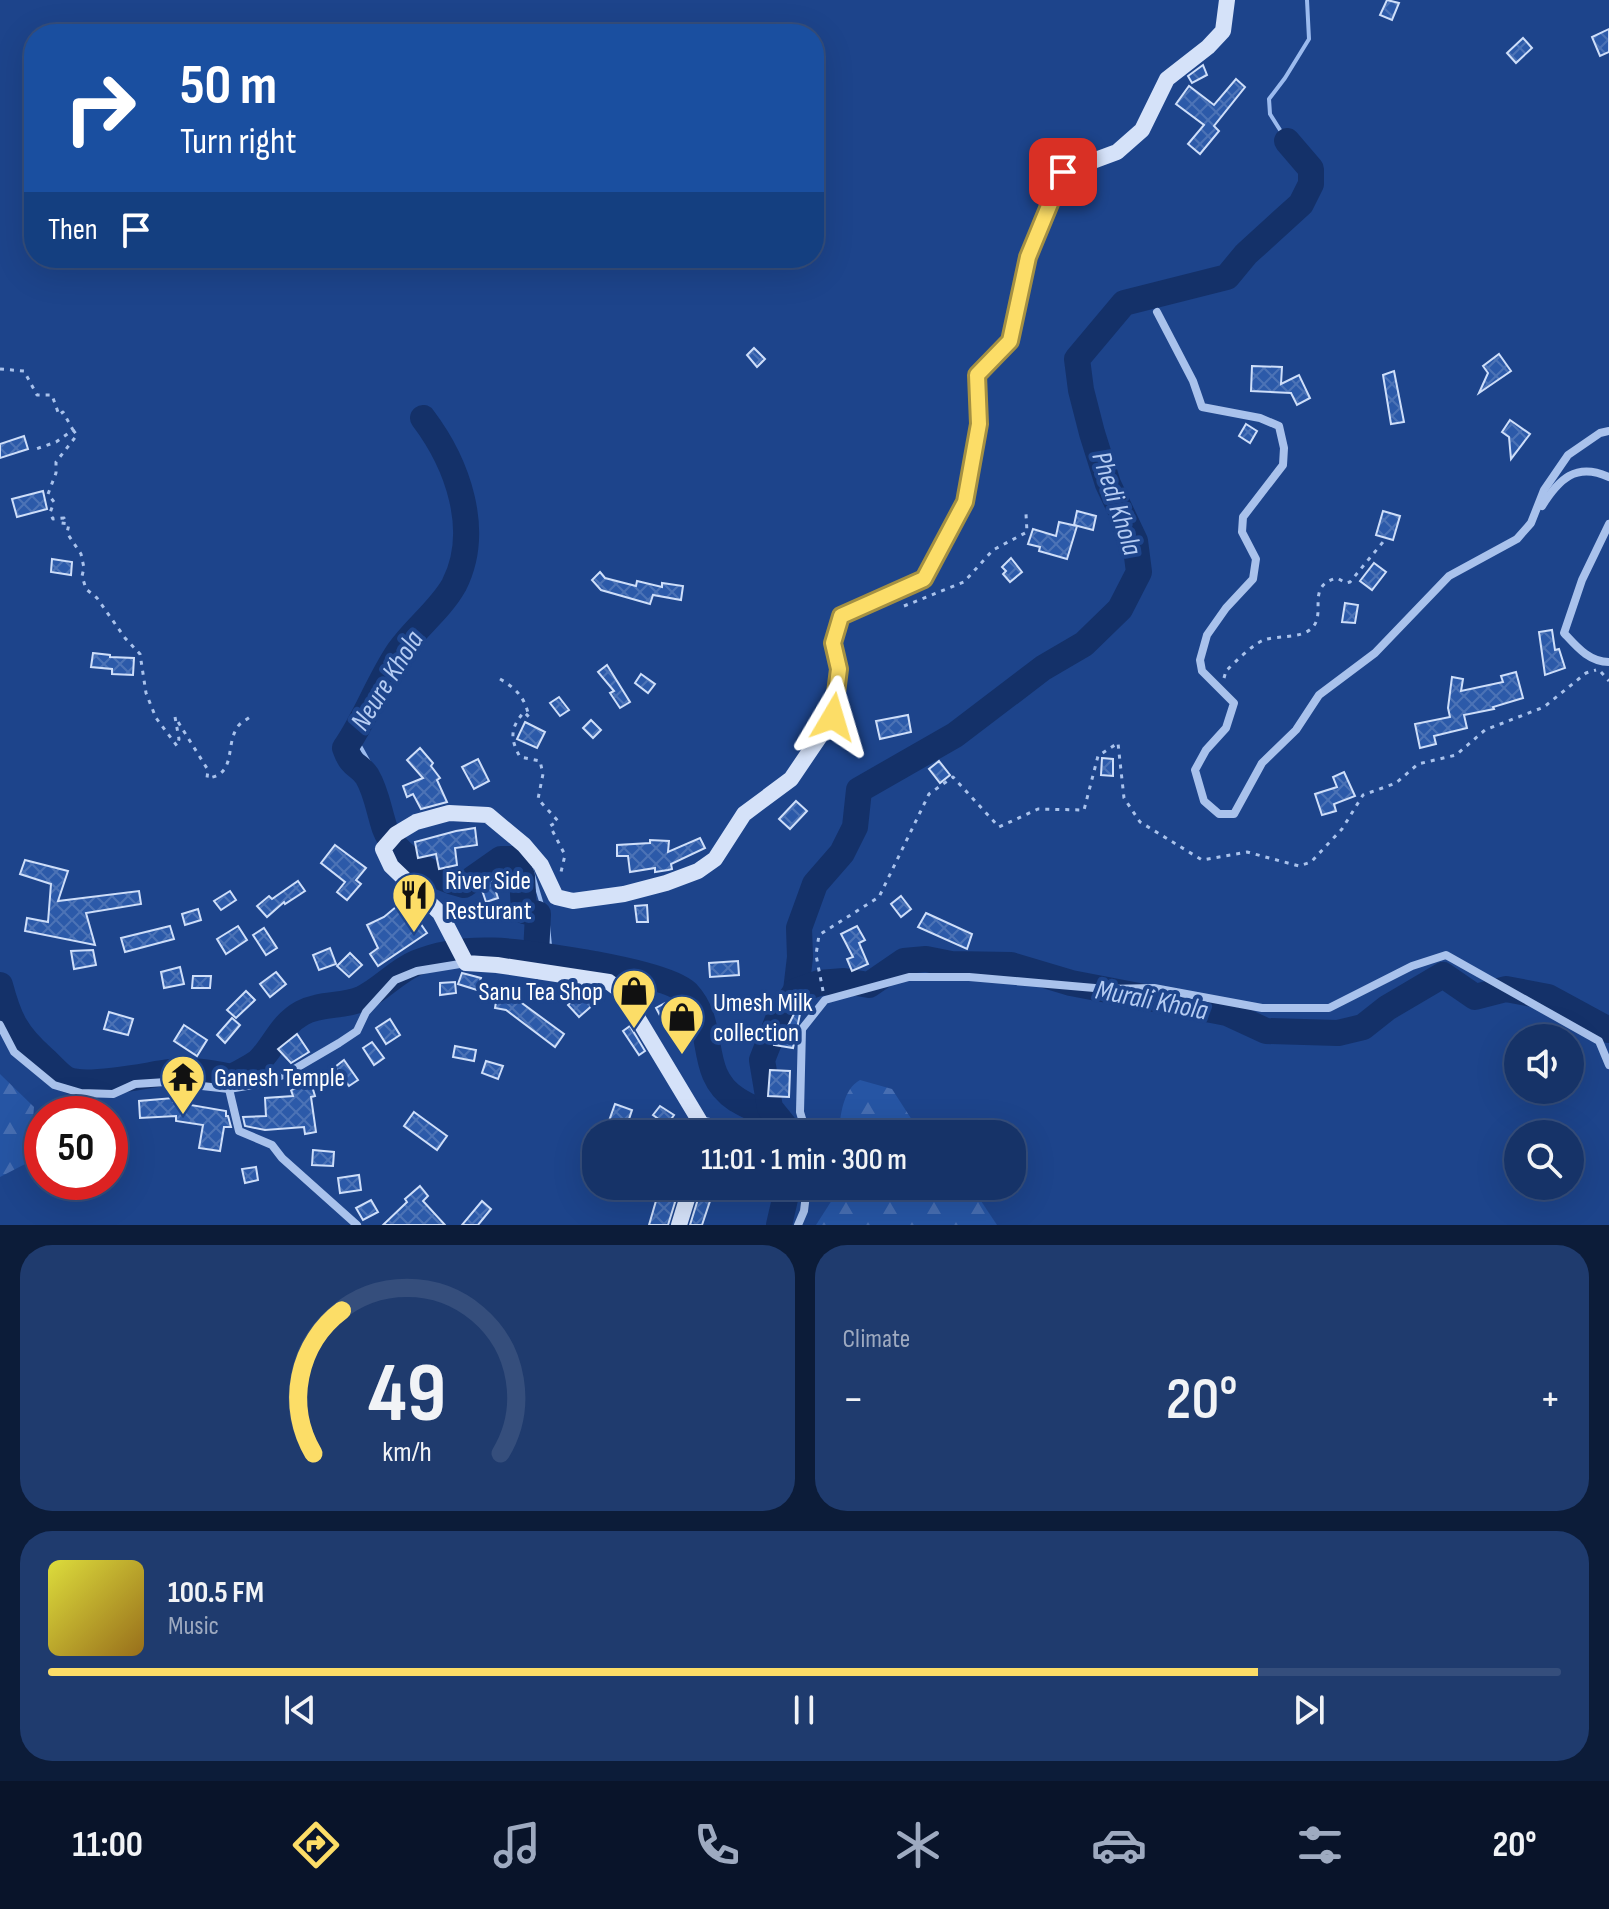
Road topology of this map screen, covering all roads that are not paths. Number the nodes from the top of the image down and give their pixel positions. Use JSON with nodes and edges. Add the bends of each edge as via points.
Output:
{"nodes":[{"id":1,"x":1227,"y":0,"type":"edge"},
{"id":2,"x":1157,"y":312,"type":"dead end"},
{"id":3,"x":1609,"y":431,"type":"edge"},
{"id":4,"x":1609,"y":477,"type":"edge"},
{"id":5,"x":1531,"y":523,"type":"junction"},
{"id":6,"x":1609,"y":524,"type":"edge"},
{"id":7,"x":1604,"y":665,"type":"edge"},
{"id":8,"x":466,"y":963,"type":"junction"},
{"id":9,"x":0,"y":1025,"type":"edge"},
{"id":10,"x":1609,"y":1065,"type":"edge"},
{"id":11,"x":229,"y":1089,"type":"junction"},
{"id":12,"x":698,"y":1120,"type":"edge"},
{"id":13,"x":802,"y":1120,"type":"edge"},
{"id":14,"x":687,"y":1200,"type":"edge"},
{"id":15,"x":805,"y":1200,"type":"edge"},
{"id":16,"x":357,"y":1225,"type":"edge"},
{"id":17,"x":679,"y":1225,"type":"edge"},
{"id":18,"x":798,"y":1225,"type":"edge"}],
"edges":[{"from":1,"to":8,"type":"main road","via":[[1223,31],[1167,79],[1142,130],[1117,152],[1063,172],[1028,257],[1010,341],[977,375],[979,424],[965,502],[924,579],[841,616],[833,643],[839,669],[833,717],[791,779],[744,814],[715,859],[698,871],[624,894],[573,901],[556,897],[541,865],[488,815],[449,813],[416,822],[383,849],[391,866],[440,913]]},
{"from":2,"to":5,"type":"street","via":[[1202,407],[1279,426],[1284,448],[1283,465],[1243,517],[1242,532],[1256,559],[1253,579],[1207,635],[1200,660],[1202,671],[1234,703],[1226,728],[1195,770],[1204,801],[1219,814],[1234,814],[1262,763],[1296,730],[1319,695],[1375,653],[1449,576],[1507,545]]},
{"from":3,"to":5,"type":"street","via":[[1568,455],[1544,490]]},
{"from":4,"to":5,"type":"street","via":[[1579,472],[1556,483]]},
{"from":6,"to":7,"type":"street","via":[[1564,633],[1583,654]]},
{"from":8,"to":11,"type":"street","via":[[395,980],[366,1012],[357,1031],[339,1043],[286,1074]]},
{"from":8,"to":12,"type":"main road","via":[[609,982],[622,992]]},
{"from":9,"to":11,"type":"street","via":[[14,1052],[54,1085],[81,1093],[113,1094],[135,1084],[166,1082]]},
{"from":10,"to":13,"type":"street","via":[[1599,1041],[1446,955],[1412,966],[1329,1008],[1262,1008],[1154,988],[909,977],[825,1000],[802,1029]]},
{"from":11,"to":16,"type":"street","via":[[239,1131],[272,1145]]},
{"from":14,"to":17,"type":"main road"},
{"from":15,"to":18,"type":"street"}]}
